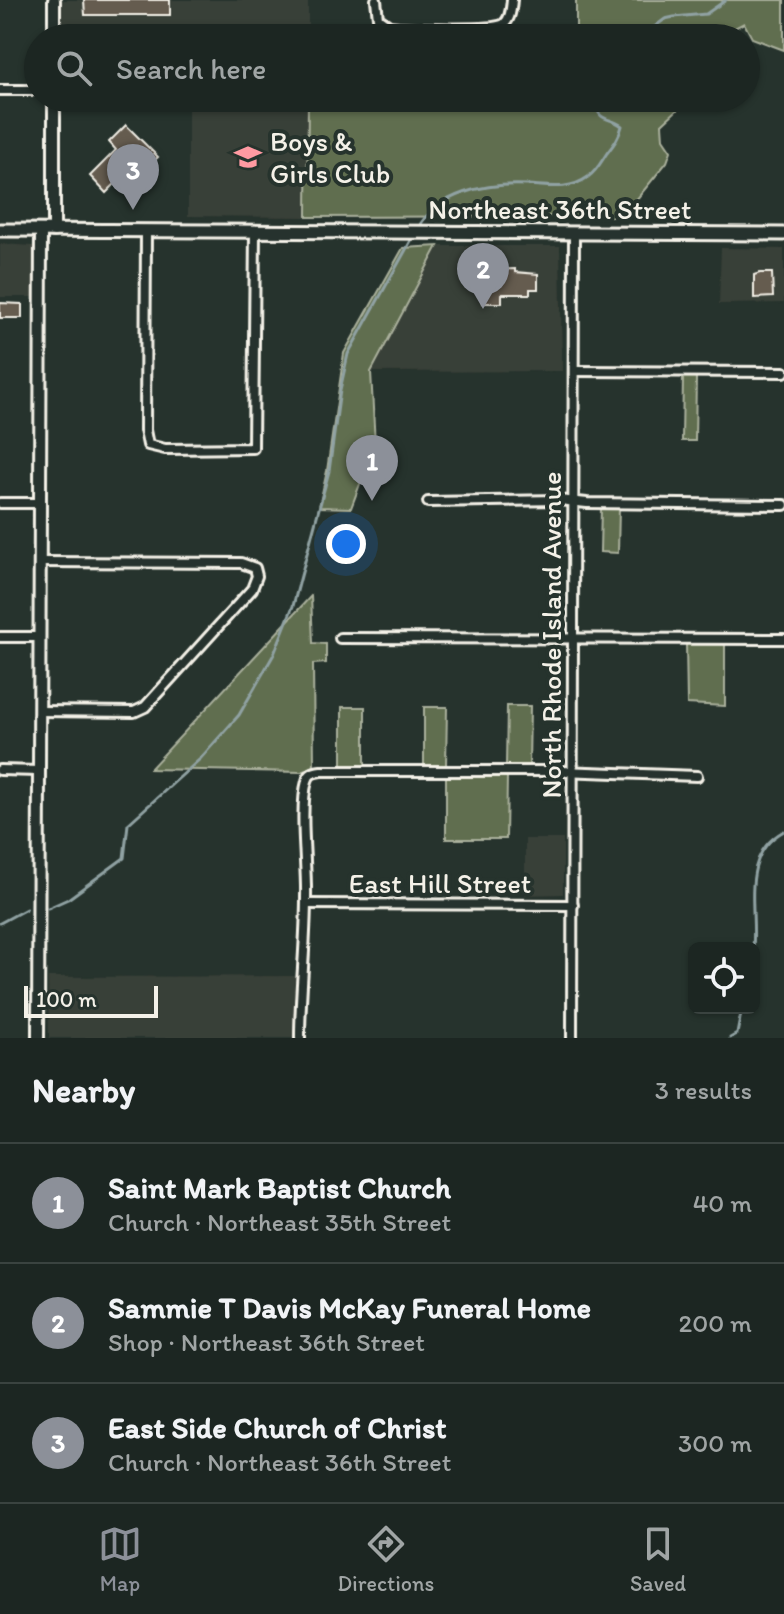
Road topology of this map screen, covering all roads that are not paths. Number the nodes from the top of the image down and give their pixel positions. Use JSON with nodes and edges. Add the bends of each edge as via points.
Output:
{"nodes":[{"id":1,"x":54,"y":0,"type":"edge"},
{"id":2,"x":376,"y":0,"type":"edge"},
{"id":3,"x":512,"y":0,"type":"edge"},
{"id":4,"x":54,"y":24,"type":"edge"},
{"id":5,"x":390,"y":24,"type":"edge"},
{"id":6,"x":503,"y":24,"type":"edge"},
{"id":7,"x":0,"y":90,"type":"edge"},
{"id":8,"x":24,"y":90,"type":"edge"},
{"id":9,"x":53,"y":112,"type":"edge"},
{"id":10,"x":0,"y":230,"type":"edge"},
{"id":11,"x":48,"y":231,"type":"junction"},
{"id":12,"x":146,"y":231,"type":"junction"},
{"id":13,"x":255,"y":231,"type":"junction"},
{"id":14,"x":574,"y":233,"type":"junction"},
{"id":15,"x":784,"y":234,"type":"edge"},
{"id":16,"x":574,"y":371,"type":"junction"},
{"id":17,"x":784,"y":372,"type":"edge"},
{"id":18,"x":428,"y":502,"type":"dead end"},
{"id":19,"x":574,"y":502,"type":"junction"},
{"id":20,"x":0,"y":503,"type":"edge"},
{"id":21,"x":40,"y":503,"type":"junction"},
{"id":22,"x":784,"y":505,"type":"edge"},
{"id":23,"x":40,"y":562,"type":"junction"},
{"id":24,"x":0,"y":637,"type":"edge"},
{"id":25,"x":40,"y":637,"type":"junction"},
{"id":26,"x":574,"y":637,"type":"junction"},
{"id":27,"x":340,"y":638,"type":"dead end"},
{"id":28,"x":784,"y":639,"type":"edge"},
{"id":29,"x":40,"y":711,"type":"junction"},
{"id":30,"x":0,"y":770,"type":"edge"},
{"id":31,"x":39,"y":771,"type":"junction"},
{"id":32,"x":573,"y":773,"type":"junction"},
{"id":33,"x":697,"y":776,"type":"dead end"},
{"id":34,"x":306,"y":904,"type":"junction"},
{"id":35,"x":573,"y":905,"type":"junction"},
{"id":36,"x":38,"y":1038,"type":"edge"},
{"id":37,"x":300,"y":1038,"type":"edge"},
{"id":38,"x":572,"y":1038,"type":"edge"}],
"edges":[{"from":1,"to":4,"type":"street"},
{"from":2,"to":5,"type":"street","via":[[382,21]]},
{"from":3,"to":6,"type":"street"},
{"from":7,"to":8,"type":"street"},
{"from":9,"to":11,"type":"street"},
{"from":10,"to":11,"type":"main road","name":"Northeast 36th Street"},
{"from":11,"to":12,"type":"main road","name":"Northeast 36th Street"},
{"from":11,"to":21,"type":"street"},
{"from":12,"to":13,"type":"main road","name":"Northeast 36th Street"},
{"from":12,"to":13,"type":"street","via":[[145,430],[148,445],[165,449],[253,448]]},
{"from":13,"to":14,"type":"main road","name":"Northeast 36th Street"},
{"from":14,"to":15,"type":"main road","name":"Northeast 36th Street"},
{"from":14,"to":16,"type":"street","name":"North Rhode Island Avenue"},
{"from":16,"to":17,"type":"street"},
{"from":16,"to":19,"type":"street","name":"North Rhode Island Avenue"},
{"from":18,"to":19,"type":"street"},
{"from":19,"to":22,"type":"street"},
{"from":19,"to":26,"type":"street","name":"North Rhode Island Avenue"},
{"from":20,"to":21,"type":"street"},
{"from":21,"to":23,"type":"street"},
{"from":23,"to":25,"type":"street"},
{"from":23,"to":29,"type":"street","via":[[241,563],[257,571],[252,589],[145,707],[134,712]]},
{"from":24,"to":25,"type":"street"},
{"from":25,"to":29,"type":"street"},
{"from":26,"to":27,"type":"street"},
{"from":26,"to":28,"type":"street"},
{"from":26,"to":32,"type":"street","name":"North Rhode Island Avenue"},
{"from":29,"to":31,"type":"street"},
{"from":30,"to":31,"type":"street"},
{"from":31,"to":36,"type":"street"},
{"from":32,"to":33,"type":"street"},
{"from":32,"to":34,"type":"street","via":[[310,775],[305,803]]},
{"from":32,"to":35,"type":"street","name":"North Rhode Island Avenue"},
{"from":34,"to":35,"type":"street","name":"East Hill Street"},
{"from":34,"to":37,"type":"street"},
{"from":35,"to":38,"type":"street","name":"North Rhode Island Avenue"}]}
